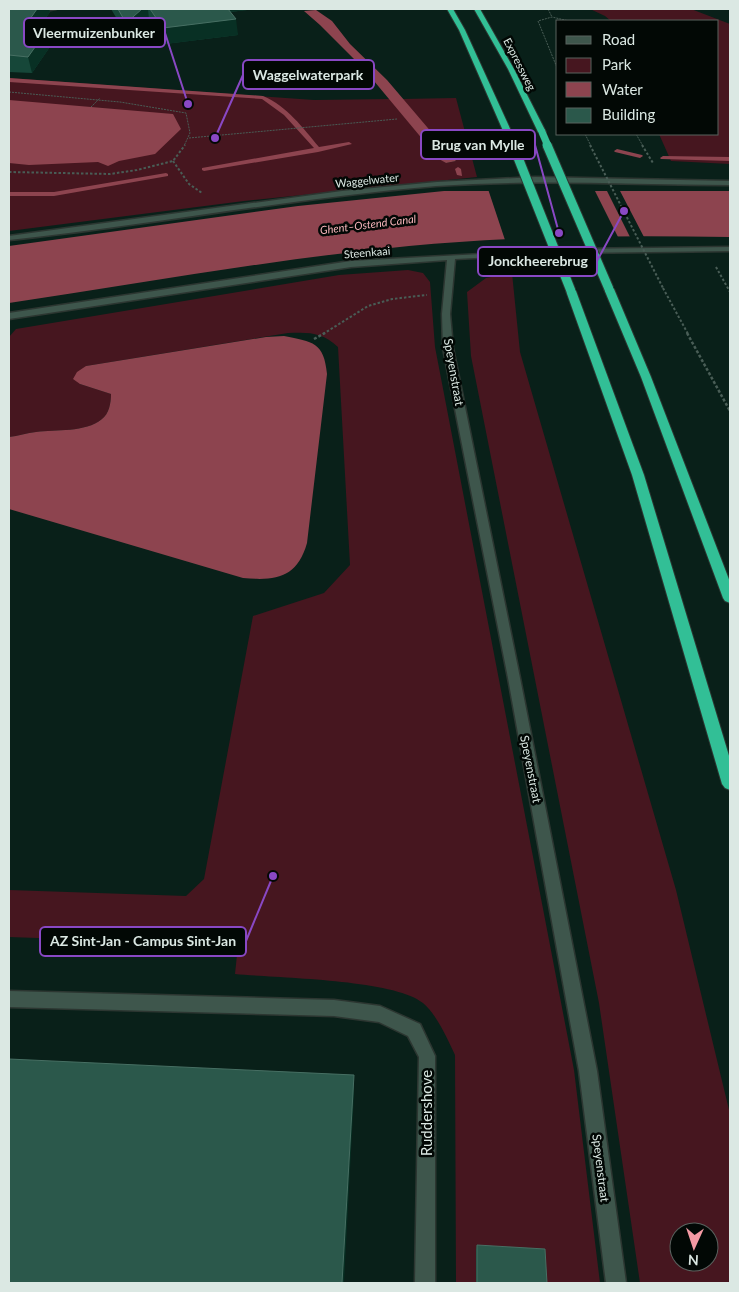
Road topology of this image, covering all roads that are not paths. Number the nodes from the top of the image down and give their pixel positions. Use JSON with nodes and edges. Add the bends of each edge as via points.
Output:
{"nodes":[{"id":1,"x":9,"y":9,"type":"edge"},
{"id":2,"x":53,"y":9,"type":"edge"},
{"id":3,"x":450,"y":9,"type":"edge"},
{"id":4,"x":477,"y":9,"type":"edge"},
{"id":5,"x":730,"y":183,"type":"edge"},
{"id":6,"x":9,"y":238,"type":"edge"},
{"id":7,"x":730,"y":248,"type":"edge"},
{"id":8,"x":451,"y":257,"type":"junction"},
{"id":9,"x":609,"y":289,"type":"joint"},
{"id":10,"x":9,"y":316,"type":"edge"},
{"id":11,"x":730,"y":598,"type":"edge"},
{"id":12,"x":730,"y":784,"type":"edge"},
{"id":13,"x":9,"y":999,"type":"edge"},
{"id":14,"x":425,"y":1283,"type":"edge"},
{"id":15,"x":616,"y":1283,"type":"edge"}],
"edges":[{"from":1,"to":2,"type":"street","via":[[27,12]]},
{"from":3,"to":12,"type":"highway","bridge":true,"via":[[508,132],[571,291],[638,475]]},
{"from":4,"to":9,"type":"highway","name":"Expressweg","bridge":true,"via":[[542,132]]},
{"from":5,"to":6,"type":"street","name":"Waggelwater","via":[[535,179],[437,184],[342,193]]},
{"from":7,"to":8,"type":"street","name":"Steenkaai"},
{"from":8,"to":10,"type":"street","name":"Steenkaai","via":[[351,264]]},
{"from":8,"to":15,"type":"street","name":"Speyenstraat","via":[[446,314],[448,348],[588,1071]]},
{"from":9,"to":11,"type":"highway"},
{"from":13,"to":14,"type":"street","name":"Ruddershove","via":[[334,1008],[380,1014],[414,1030],[426,1056]]}]}
